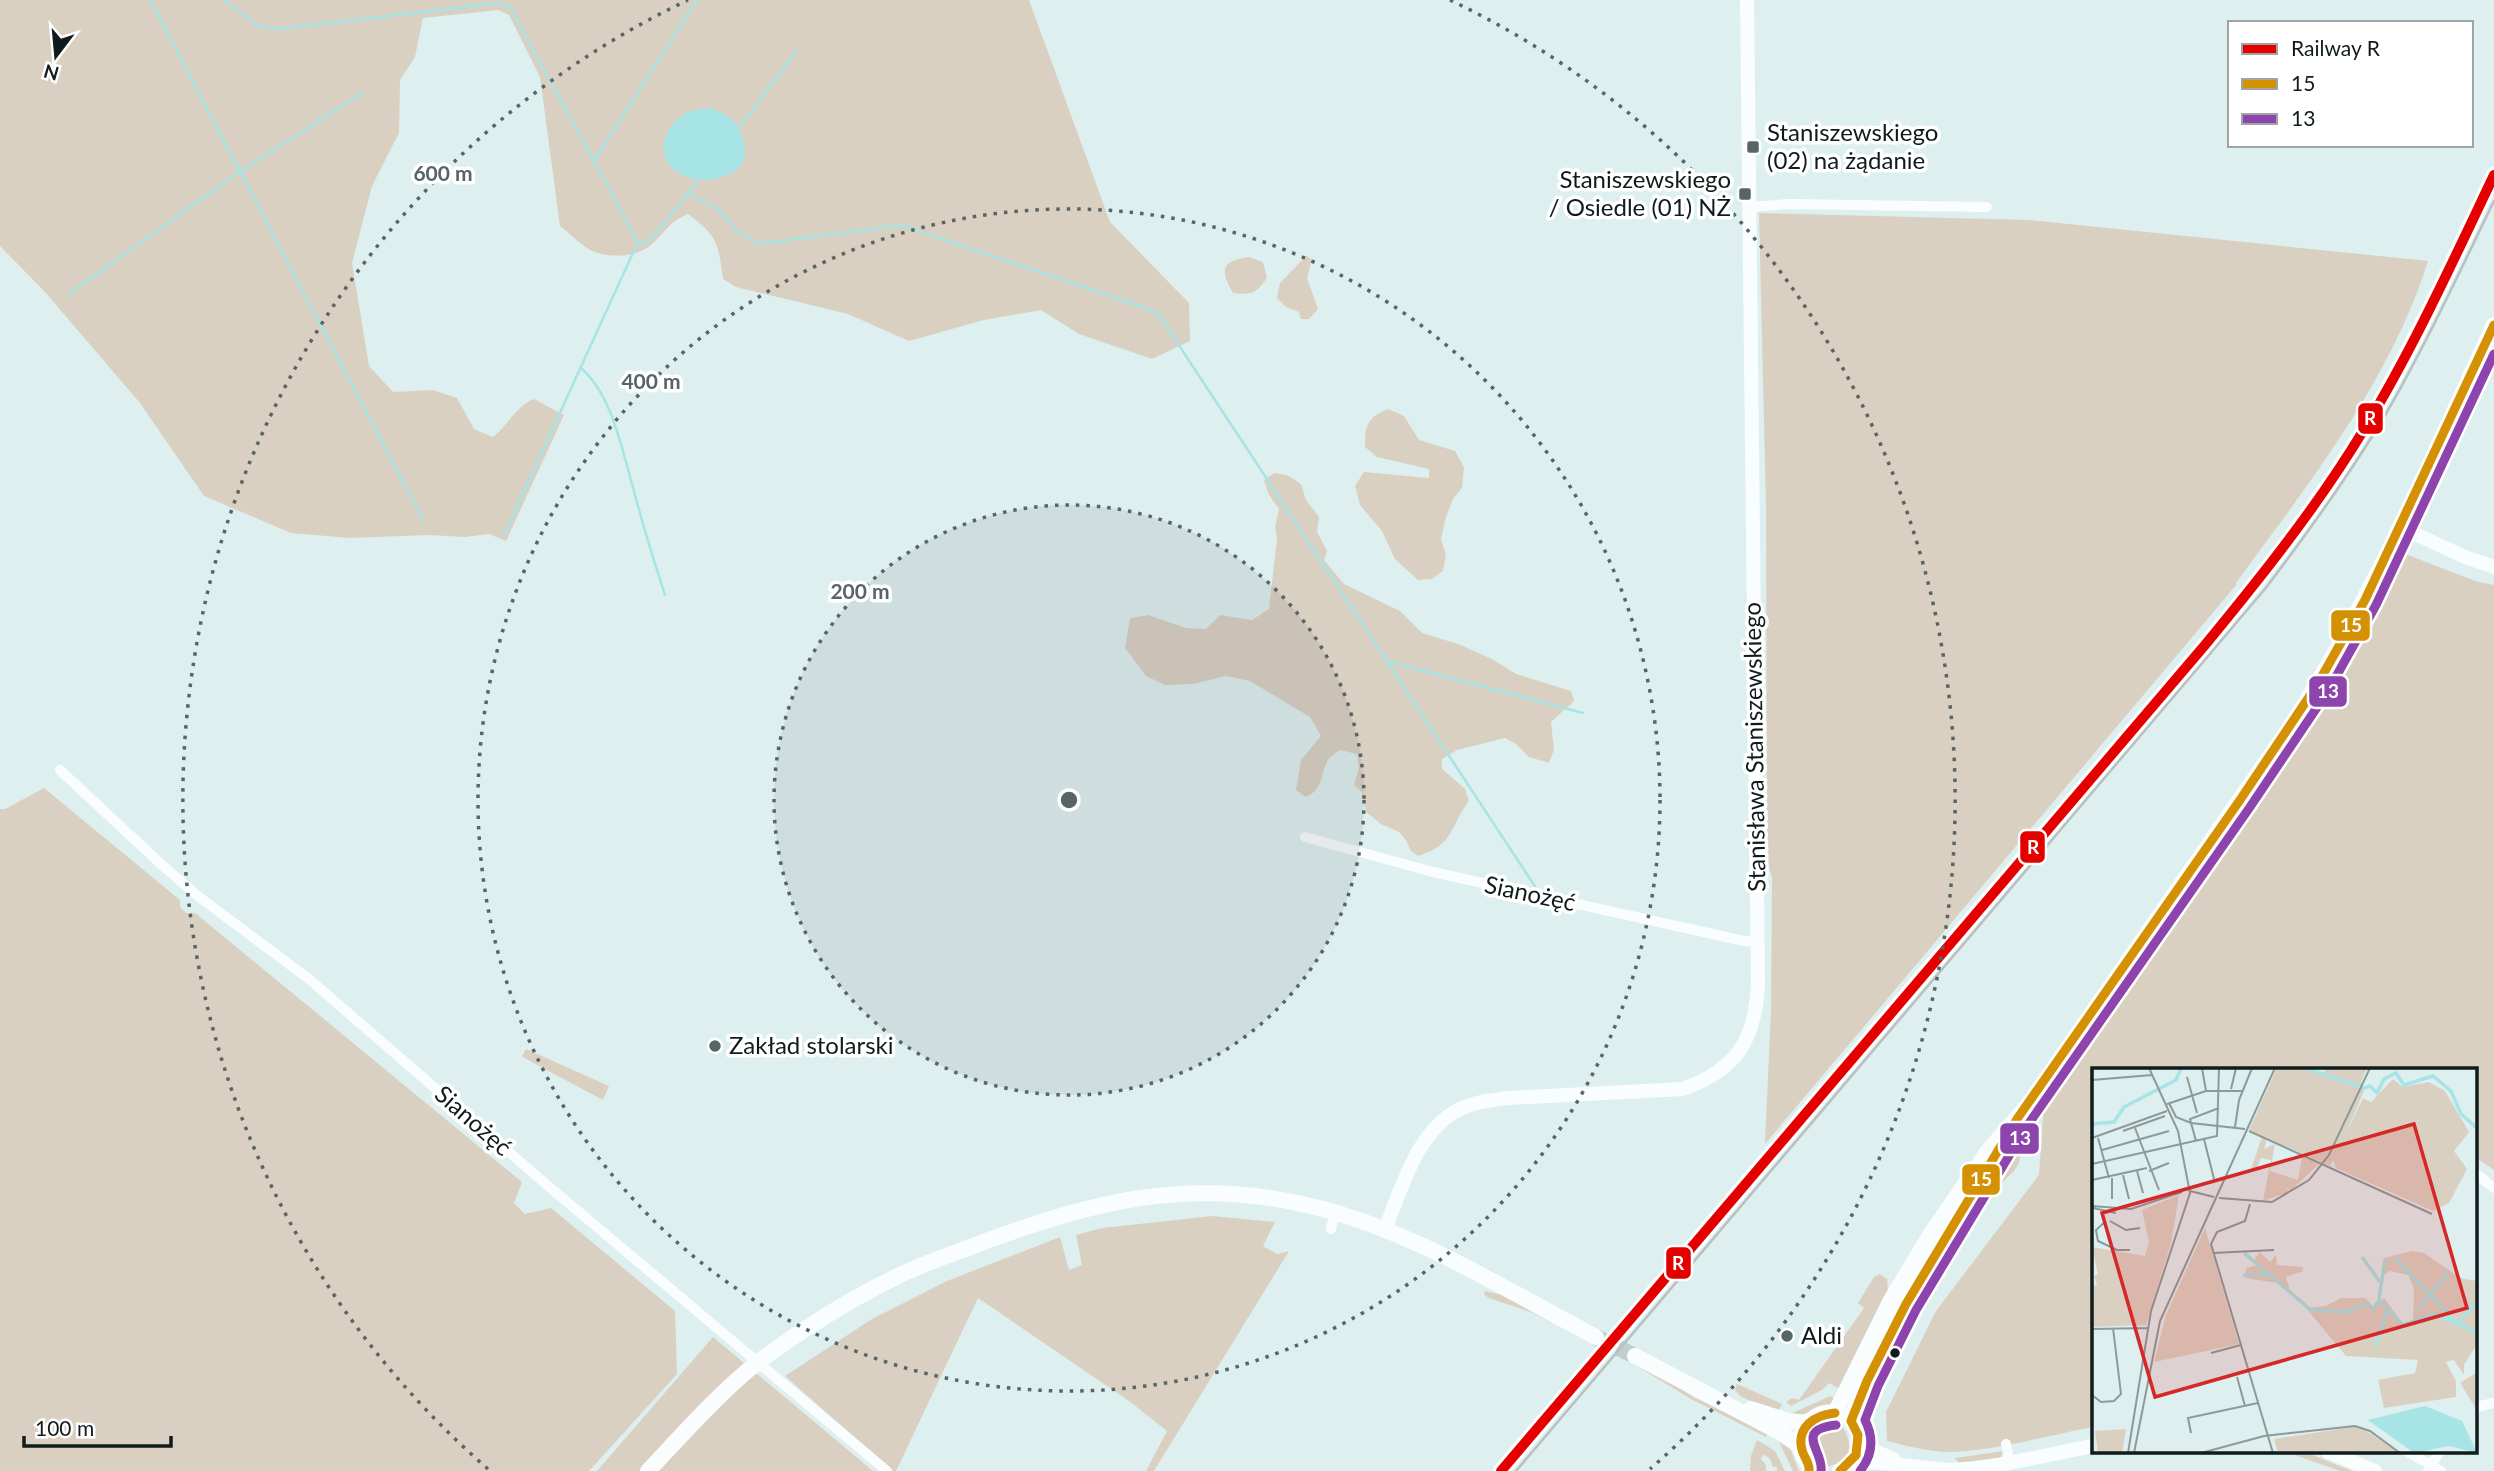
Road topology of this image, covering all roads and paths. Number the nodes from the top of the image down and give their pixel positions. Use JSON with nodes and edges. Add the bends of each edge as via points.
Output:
{"nodes":[{"id":1,"x":1747,"y":0,"type":"edge"},
{"id":2,"x":1749,"y":207,"type":"junction"},
{"id":3,"x":1987,"y":207,"type":"dead end"},
{"id":4,"x":2494,"y":325,"type":"edge"},
{"id":5,"x":2400,"y":527,"type":"junction"},
{"id":6,"x":2494,"y":567,"type":"edge"},
{"id":7,"x":60,"y":770,"type":"dead end"},
{"id":8,"x":1305,"y":837,"type":"dead end"},
{"id":9,"x":1758,"y":942,"type":"junction"},
{"id":10,"x":2017,"y":1119,"type":"junction"},
{"id":11,"x":2476,"y":1174,"type":"edge"},
{"id":12,"x":2494,"y":1188,"type":"edge"},
{"id":13,"x":1335,"y":1212,"type":"junction"},
{"id":14,"x":1385,"y":1228,"type":"junction"},
{"id":15,"x":1331,"y":1229,"type":"dead end"},
{"id":16,"x":1596,"y":1337,"type":"tunnel mouth"},
{"id":17,"x":1635,"y":1356,"type":"tunnel mouth"},
{"id":18,"x":757,"y":1363,"type":"junction"},
{"id":19,"x":1693,"y":1386,"type":"junction"},
{"id":20,"x":2494,"y":1403,"type":"edge"},
{"id":21,"x":2476,"y":1410,"type":"edge"},
{"id":22,"x":1835,"y":1413,"type":"junction"},
{"id":23,"x":1851,"y":1421,"type":"junction"},
{"id":24,"x":1807,"y":1423,"type":"junction"},
{"id":25,"x":1860,"y":1444,"type":"junction"},
{"id":26,"x":2006,"y":1444,"type":"dead end"},
{"id":27,"x":1800,"y":1446,"type":"junction"},
{"id":28,"x":2092,"y":1446,"type":"edge"},
{"id":29,"x":2333,"y":1454,"type":"edge"},
{"id":30,"x":2411,"y":1454,"type":"edge"},
{"id":31,"x":1855,"y":1460,"type":"junction"},
{"id":32,"x":2010,"y":1462,"type":"junction"},
{"id":33,"x":1904,"y":1464,"type":"junction"},
{"id":34,"x":1813,"y":1469,"type":"edge"},
{"id":35,"x":2433,"y":1469,"type":"edge"},
{"id":36,"x":648,"y":1471,"type":"edge"},
{"id":37,"x":887,"y":1471,"type":"edge"},
{"id":38,"x":1840,"y":1471,"type":"edge"},
{"id":39,"x":2375,"y":1471,"type":"edge"}],
"edges":[{"from":1,"to":2,"type":"street","name":"Stanisława Staniszewskiego"},
{"from":2,"to":3,"type":"street"},
{"from":2,"to":9,"type":"street","name":"Stanisława Staniszewskiego"},
{"from":4,"to":5,"type":"main road"},
{"from":5,"to":6,"type":"street"},
{"from":5,"to":10,"type":"main road","via":[[2353,623],[2303,708]]},
{"from":7,"to":18,"type":"street","name":"Sianożęć","via":[[199,897],[309,979]]},
{"from":8,"to":9,"type":"street","name":"Sianożęć","via":[[1433,872]]},
{"from":9,"to":14,"type":"street","name":"Stanisława Staniszewskiego","via":[[1754,1021],[1742,1047],[1725,1067],[1683,1089],[1508,1098],[1458,1110],[1432,1131],[1416,1156]]},
{"from":10,"to":22,"type":"main road","via":[[1988,1151],[1930,1236],[1891,1300]]},
{"from":10,"to":23,"type":"main road","via":[[1906,1301]]},
{"from":11,"to":12,"type":"street"},
{"from":13,"to":14,"type":"main road"},
{"from":13,"to":15,"type":"street"},
{"from":13,"to":18,"type":"main road","via":[[1218,1192],[1079,1209],[894,1278]]},
{"from":14,"to":16,"type":"main road"},
{"from":17,"to":19,"type":"main road"},
{"from":18,"to":36,"type":"main road"},
{"from":18,"to":37,"type":"street","name":"Sianożęć"},
{"from":19,"to":24,"type":"main road","via":[[1788,1421]]},
{"from":19,"to":27,"type":"main road"},
{"from":20,"to":21,"type":"street"},
{"from":22,"to":23,"type":"main road"},
{"from":22,"to":24,"type":"main road"},
{"from":23,"to":25,"type":"main road"},
{"from":24,"to":27,"type":"main road"},
{"from":25,"to":31,"type":"main road"},
{"from":25,"to":33,"type":"street"},
{"from":26,"to":32,"type":"street"},
{"from":27,"to":34,"type":"main road"},
{"from":28,"to":32,"type":"street"},
{"from":29,"to":39,"type":"street"},
{"from":30,"to":35,"type":"street"},
{"from":31,"to":33,"type":"street"},
{"from":31,"to":38,"type":"main road"},
{"from":32,"to":33,"type":"street","via":[[1948,1470]]}]}
